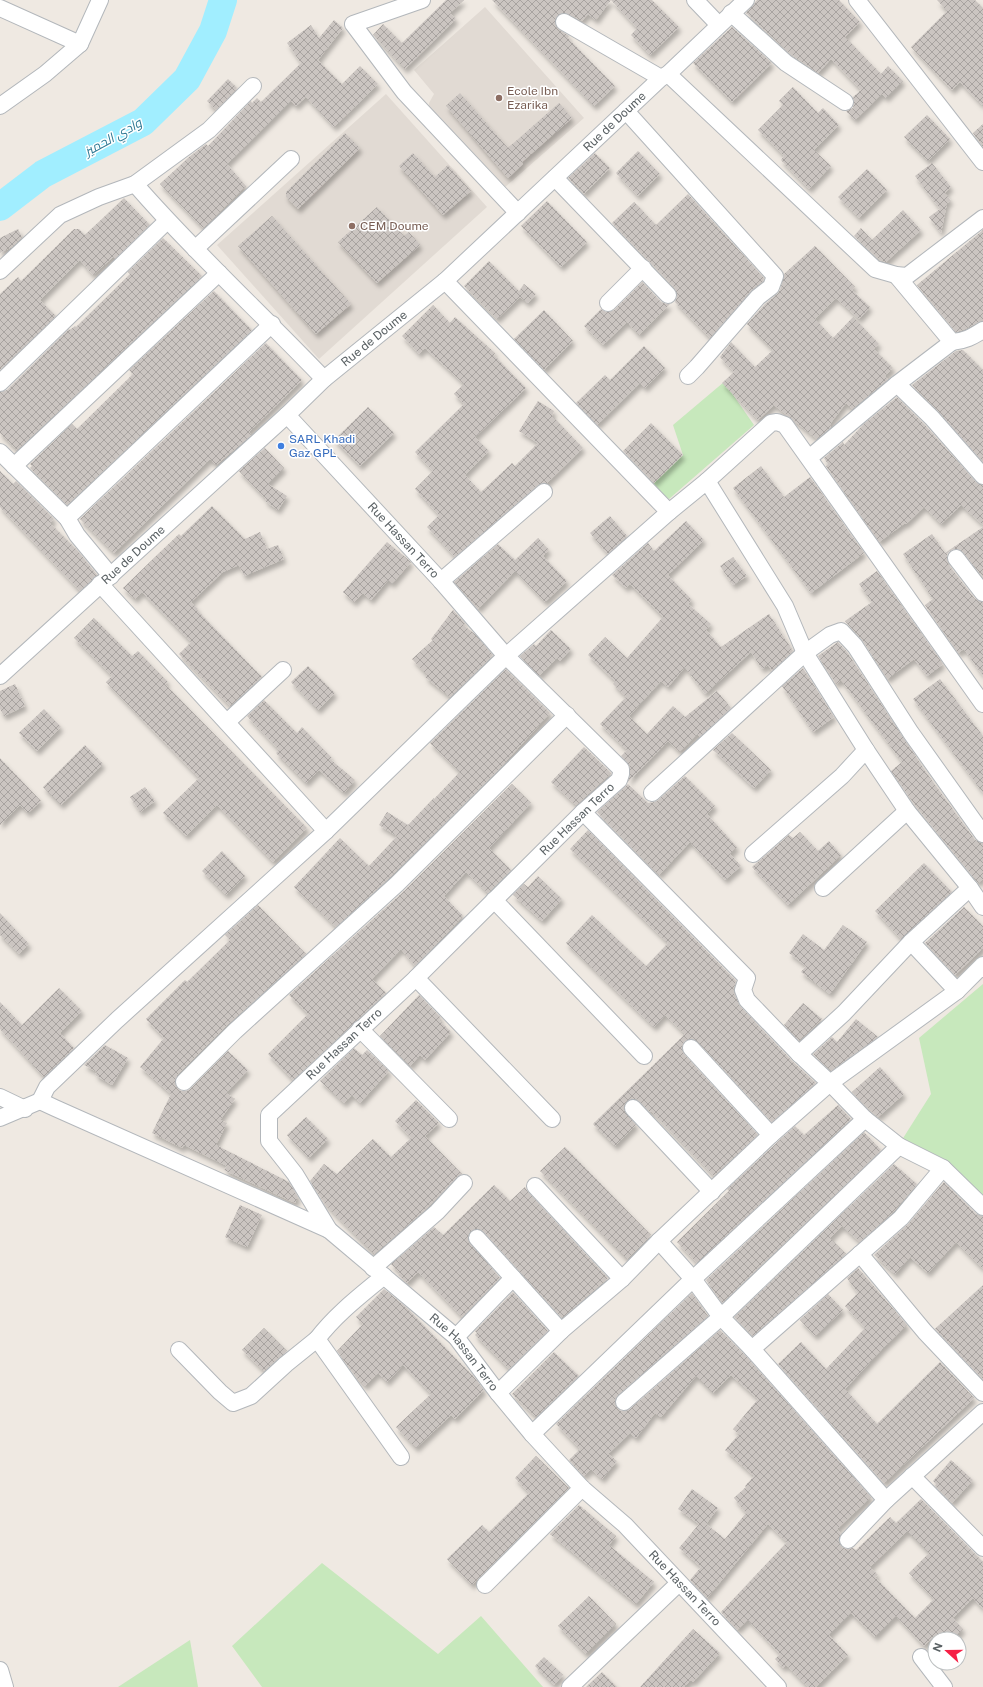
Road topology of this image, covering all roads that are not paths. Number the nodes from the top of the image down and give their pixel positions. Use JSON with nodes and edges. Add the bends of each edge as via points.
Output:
{"nodes":[{"id":1,"x":100,"y":0,"type":"edge"},
{"id":2,"x":422,"y":0,"type":"edge"},
{"id":3,"x":695,"y":0,"type":"edge"},
{"id":4,"x":746,"y":0,"type":"edge"},
{"id":5,"x":857,"y":0,"type":"edge"},
{"id":6,"x":0,"y":8,"type":"edge"},
{"id":7,"x":731,"y":13,"type":"junction"},
{"id":8,"x":564,"y":22,"type":"dead end"},
{"id":9,"x":720,"y":25,"type":"junction"},
{"id":10,"x":80,"y":44,"type":"junction"},
{"id":11,"x":665,"y":76,"type":"junction"},
{"id":12,"x":253,"y":86,"type":"dead end"},
{"id":13,"x":845,"y":102,"type":"dead end"},
{"id":14,"x":0,"y":106,"type":"edge"},
{"id":15,"x":626,"y":111,"type":"junction"},
{"id":16,"x":291,"y":159,"type":"dead end"},
{"id":17,"x":983,"y":162,"type":"edge"},
{"id":18,"x":555,"y":178,"type":"junction"},
{"id":19,"x":135,"y":184,"type":"junction"},
{"id":20,"x":518,"y":213,"type":"junction"},
{"id":21,"x":983,"y":218,"type":"edge"},
{"id":22,"x":167,"y":221,"type":"junction"},
{"id":23,"x":195,"y":249,"type":"junction"},
{"id":24,"x":642,"y":268,"type":"junction"},
{"id":25,"x":0,"y":271,"type":"edge"},
{"id":26,"x":219,"y":273,"type":"junction"},
{"id":27,"x":896,"y":275,"type":"junction"},
{"id":28,"x":445,"y":280,"type":"junction"},
{"id":29,"x":668,"y":295,"type":"dead end"},
{"id":30,"x":608,"y":303,"type":"dead end"},
{"id":31,"x":272,"y":324,"type":"junction"},
{"id":32,"x":983,"y":330,"type":"edge"},
{"id":33,"x":952,"y":342,"type":"junction"},
{"id":34,"x":688,"y":376,"type":"dead end"},
{"id":35,"x":324,"y":379,"type":"junction"},
{"id":36,"x":0,"y":383,"type":"edge"},
{"id":37,"x":897,"y":384,"type":"junction"},
{"id":38,"x":287,"y":415,"type":"junction"},
{"id":39,"x":0,"y":452,"type":"edge"},
{"id":40,"x":809,"y":458,"type":"junction"},
{"id":41,"x":14,"y":466,"type":"junction"},
{"id":42,"x":983,"y":476,"type":"edge"},
{"id":43,"x":707,"y":481,"type":"junction"},
{"id":44,"x":544,"y":492,"type":"dead end"},
{"id":45,"x":669,"y":512,"type":"junction"},
{"id":46,"x":67,"y":518,"type":"junction"},
{"id":47,"x":956,"y":558,"type":"dead end"},
{"id":48,"x":106,"y":580,"type":"junction"},
{"id":49,"x":441,"y":580,"type":"junction"},
{"id":50,"x":983,"y":593,"type":"edge"},
{"id":51,"x":806,"y":653,"type":"junction"},
{"id":52,"x":506,"y":656,"type":"junction"},
{"id":53,"x":283,"y":670,"type":"dead end"},
{"id":54,"x":0,"y":676,"type":"edge"},
{"id":55,"x":983,"y":704,"type":"edge"},
{"id":56,"x":567,"y":715,"type":"junction"},
{"id":57,"x":227,"y":722,"type":"junction"},
{"id":58,"x":866,"y":750,"type":"junction"},
{"id":59,"x":652,"y":793,"type":"dead end"},
{"id":60,"x":907,"y":811,"type":"junction"},
{"id":61,"x":583,"y":812,"type":"junction"},
{"id":62,"x":326,"y":831,"type":"junction"},
{"id":63,"x":983,"y":834,"type":"edge"},
{"id":64,"x":753,"y":854,"type":"dead end"},
{"id":65,"x":824,"y":888,"type":"dead end"},
{"id":66,"x":970,"y":888,"type":"junction"},
{"id":67,"x":494,"y":900,"type":"junction"},
{"id":68,"x":983,"y":907,"type":"edge"},
{"id":69,"x":911,"y":942,"type":"junction"},
{"id":70,"x":983,"y":965,"type":"edge"},
{"id":71,"x":416,"y":978,"type":"junction"},
{"id":72,"x":957,"y":991,"type":"junction"},
{"id":73,"x":360,"y":1029,"type":"junction"},
{"id":74,"x":691,"y":1048,"type":"dead end"},
{"id":75,"x":799,"y":1054,"type":"junction"},
{"id":76,"x":644,"y":1056,"type":"dead end"},
{"id":77,"x":184,"y":1082,"type":"dead end"},
{"id":78,"x":830,"y":1083,"type":"junction"},
{"id":79,"x":0,"y":1097,"type":"edge"},
{"id":80,"x":40,"y":1100,"type":"junction"},
{"id":81,"x":25,"y":1108,"type":"junction"},
{"id":82,"x":633,"y":1108,"type":"dead end"},
{"id":83,"x":0,"y":1118,"type":"edge"},
{"id":84,"x":449,"y":1119,"type":"dead end"},
{"id":85,"x":552,"y":1119,"type":"dead end"},
{"id":86,"x":865,"y":1119,"type":"junction"},
{"id":87,"x":771,"y":1135,"type":"junction"},
{"id":88,"x":899,"y":1146,"type":"junction"},
{"id":89,"x":943,"y":1168,"type":"junction"},
{"id":90,"x":464,"y":1183,"type":"dead end"},
{"id":91,"x":535,"y":1186,"type":"dead end"},
{"id":92,"x":712,"y":1192,"type":"junction"},
{"id":93,"x":983,"y":1207,"type":"edge"},
{"id":94,"x":329,"y":1230,"type":"junction"},
{"id":95,"x":477,"y":1238,"type":"dead end"},
{"id":96,"x":659,"y":1241,"type":"junction"},
{"id":97,"x":860,"y":1254,"type":"junction"},
{"id":98,"x":378,"y":1272,"type":"junction"},
{"id":99,"x":513,"y":1278,"type":"junction"},
{"id":100,"x":622,"y":1279,"type":"junction"},
{"id":101,"x":693,"y":1279,"type":"junction"},
{"id":102,"x":721,"y":1317,"type":"junction"},
{"id":103,"x":561,"y":1331,"type":"junction"},
{"id":104,"x":456,"y":1337,"type":"junction"},
{"id":105,"x":317,"y":1339,"type":"junction"},
{"id":106,"x":752,"y":1349,"type":"junction"},
{"id":107,"x":179,"y":1350,"type":"dead end"},
{"id":108,"x":498,"y":1393,"type":"junction"},
{"id":109,"x":983,"y":1393,"type":"edge"},
{"id":110,"x":624,"y":1402,"type":"dead end"},
{"id":111,"x":983,"y":1412,"type":"edge"},
{"id":112,"x":532,"y":1434,"type":"junction"},
{"id":113,"x":401,"y":1457,"type":"dead end"},
{"id":114,"x":912,"y":1476,"type":"junction"},
{"id":115,"x":582,"y":1488,"type":"junction"},
{"id":116,"x":886,"y":1500,"type":"junction"},
{"id":117,"x":848,"y":1540,"type":"dead end"},
{"id":118,"x":983,"y":1548,"type":"edge"},
{"id":119,"x":679,"y":1583,"type":"junction"},
{"id":120,"x":485,"y":1585,"type":"dead end"},
{"id":121,"x":921,"y":1657,"type":"dead end"},
{"id":122,"x":0,"y":1670,"type":"edge"},
{"id":123,"x":5,"y":1687,"type":"edge"},
{"id":124,"x":570,"y":1687,"type":"edge"},
{"id":125,"x":778,"y":1687,"type":"edge"},
{"id":126,"x":944,"y":1687,"type":"edge"}],
"edges":[{"from":1,"to":10,"type":"street"},
{"from":2,"to":20,"type":"street","via":[[353,24],[404,92]]},
{"from":3,"to":9,"type":"street"},
{"from":4,"to":7,"type":"street","name":"Rue de Doume"},
{"from":5,"to":17,"type":"street"},
{"from":6,"to":10,"type":"street"},
{"from":7,"to":9,"type":"street","name":"Rue de Doume"},
{"from":7,"to":13,"type":"street","via":[[786,63]]},
{"from":8,"to":11,"type":"street"},
{"from":9,"to":11,"type":"street","name":"Rue de Doume"},
{"from":10,"to":14,"type":"street","via":[[45,74]]},
{"from":11,"to":15,"type":"street","name":"Rue de Doume"},
{"from":11,"to":27,"type":"street","via":[[875,269]]},
{"from":12,"to":19,"type":"street","via":[[209,130]]},
{"from":15,"to":18,"type":"street","name":"Rue de Doume"},
{"from":15,"to":34,"type":"street","via":[[775,276],[771,287],[758,297]]},
{"from":16,"to":23,"type":"street"},
{"from":18,"to":20,"type":"street","name":"Rue de Doume"},
{"from":18,"to":24,"type":"street"},
{"from":19,"to":22,"type":"street"},
{"from":19,"to":25,"type":"street","via":[[98,197],[60,215]]},
{"from":20,"to":28,"type":"street","name":"Rue de Doume"},
{"from":21,"to":27,"type":"street","via":[[907,276]]},
{"from":22,"to":23,"type":"street"},
{"from":22,"to":36,"type":"street"},
{"from":23,"to":26,"type":"street"},
{"from":24,"to":29,"type":"street"},
{"from":24,"to":30,"type":"street"},
{"from":26,"to":31,"type":"street"},
{"from":26,"to":41,"type":"street"},
{"from":27,"to":33,"type":"street"},
{"from":28,"to":35,"type":"street","name":"Rue de Doume"},
{"from":28,"to":45,"type":"street"},
{"from":31,"to":35,"type":"street"},
{"from":31,"to":46,"type":"street"},
{"from":32,"to":33,"type":"street","via":[[972,338]]},
{"from":33,"to":37,"type":"street"},
{"from":35,"to":38,"type":"street","name":"Rue de Doume"},
{"from":37,"to":40,"type":"street"},
{"from":37,"to":42,"type":"street","via":[[932,418]]},
{"from":38,"to":48,"type":"street","name":"Rue de Doume"},
{"from":38,"to":49,"type":"street","name":"Rue Hassan Terro"},
{"from":39,"to":41,"type":"street"},
{"from":40,"to":43,"type":"street","via":[[785,425],[771,423]]},
{"from":40,"to":55,"type":"street"},
{"from":41,"to":46,"type":"street"},
{"from":43,"to":45,"type":"street"},
{"from":43,"to":51,"type":"street","via":[[784,606]]},
{"from":44,"to":49,"type":"street"},
{"from":45,"to":52,"type":"street"},
{"from":46,"to":48,"type":"street"},
{"from":47,"to":50,"type":"street"},
{"from":48,"to":54,"type":"street","name":"Rue de Doume"},
{"from":48,"to":57,"type":"street"},
{"from":49,"to":52,"type":"street","name":"Rue Hassan Terro"},
{"from":51,"to":58,"type":"street"},
{"from":51,"to":59,"type":"street"},
{"from":51,"to":63,"type":"street","via":[[830,635],[841,631],[855,646],[911,733]]},
{"from":52,"to":56,"type":"street","name":"Rue Hassan Terro"},
{"from":52,"to":62,"type":"street"},
{"from":53,"to":57,"type":"street"},
{"from":56,"to":61,"type":"street","name":"Rue Hassan Terro","via":[[621,769],[622,774],[619,780]]},
{"from":56,"to":77,"type":"street","via":[[397,884]]},
{"from":57,"to":62,"type":"street"},
{"from":58,"to":60,"type":"street"},
{"from":58,"to":64,"type":"street","via":[[842,776]]},
{"from":60,"to":65,"type":"street"},
{"from":60,"to":66,"type":"street"},
{"from":61,"to":67,"type":"street","name":"Rue Hassan Terro"},
{"from":61,"to":75,"type":"street","via":[[747,978],[743,990],[747,1000]]},
{"from":62,"to":80,"type":"street","via":[[117,1020],[48,1088]]},
{"from":66,"to":68,"type":"street"},
{"from":66,"to":69,"type":"street"},
{"from":67,"to":71,"type":"street","name":"Rue Hassan Terro"},
{"from":67,"to":76,"type":"street"},
{"from":69,"to":72,"type":"street"},
{"from":69,"to":75,"type":"street","via":[[844,1013]]},
{"from":70,"to":72,"type":"street"},
{"from":71,"to":73,"type":"street","name":"Rue Hassan Terro"},
{"from":71,"to":85,"type":"street"},
{"from":72,"to":78,"type":"street"},
{"from":73,"to":84,"type":"street"},
{"from":73,"to":94,"type":"street","name":"Rue Hassan Terro","via":[[269,1115],[269,1141],[295,1174]]},
{"from":74,"to":87,"type":"street"},
{"from":75,"to":78,"type":"street"},
{"from":78,"to":86,"type":"street"},
{"from":78,"to":87,"type":"street"},
{"from":79,"to":81,"type":"street"},
{"from":80,"to":81,"type":"street"},
{"from":80,"to":94,"type":"street"},
{"from":81,"to":83,"type":"street"},
{"from":82,"to":92,"type":"street"},
{"from":86,"to":88,"type":"street"},
{"from":86,"to":101,"type":"street"},
{"from":87,"to":92,"type":"street"},
{"from":88,"to":89,"type":"street"},
{"from":88,"to":102,"type":"street"},
{"from":89,"to":93,"type":"street"},
{"from":89,"to":97,"type":"street","via":[[901,1218]]},
{"from":90,"to":98,"type":"street"},
{"from":91,"to":100,"type":"street"},
{"from":92,"to":96,"type":"street"},
{"from":94,"to":98,"type":"street","name":"Rue Hassan Terro"},
{"from":95,"to":99,"type":"street"},
{"from":96,"to":100,"type":"street"},
{"from":96,"to":101,"type":"street"},
{"from":97,"to":106,"type":"street"},
{"from":97,"to":109,"type":"street","via":[[925,1332]]},
{"from":98,"to":104,"type":"street","name":"Rue Hassan Terro"},
{"from":98,"to":105,"type":"street"},
{"from":99,"to":103,"type":"street"},
{"from":99,"to":104,"type":"street"},
{"from":100,"to":103,"type":"street"},
{"from":101,"to":102,"type":"street"},
{"from":101,"to":112,"type":"street"},
{"from":102,"to":106,"type":"street"},
{"from":102,"to":110,"type":"street"},
{"from":103,"to":108,"type":"street"},
{"from":104,"to":108,"type":"street","name":"Rue Hassan Terro"},
{"from":105,"to":107,"type":"street","via":[[251,1396],[233,1403]]},
{"from":105,"to":113,"type":"street"},
{"from":106,"to":116,"type":"street"},
{"from":108,"to":112,"type":"street","name":"Rue Hassan Terro"},
{"from":111,"to":114,"type":"street"},
{"from":112,"to":115,"type":"street","name":"Rue Hassan Terro"},
{"from":114,"to":116,"type":"street"},
{"from":114,"to":118,"type":"street"},
{"from":115,"to":119,"type":"street","name":"Rue Hassan Terro","via":[[624,1525]]},
{"from":115,"to":120,"type":"street"},
{"from":116,"to":117,"type":"street"},
{"from":119,"to":124,"type":"street"},
{"from":119,"to":125,"type":"street","name":"Rue Hassan Terro"},
{"from":121,"to":126,"type":"street"},
{"from":122,"to":123,"type":"street"}]}
